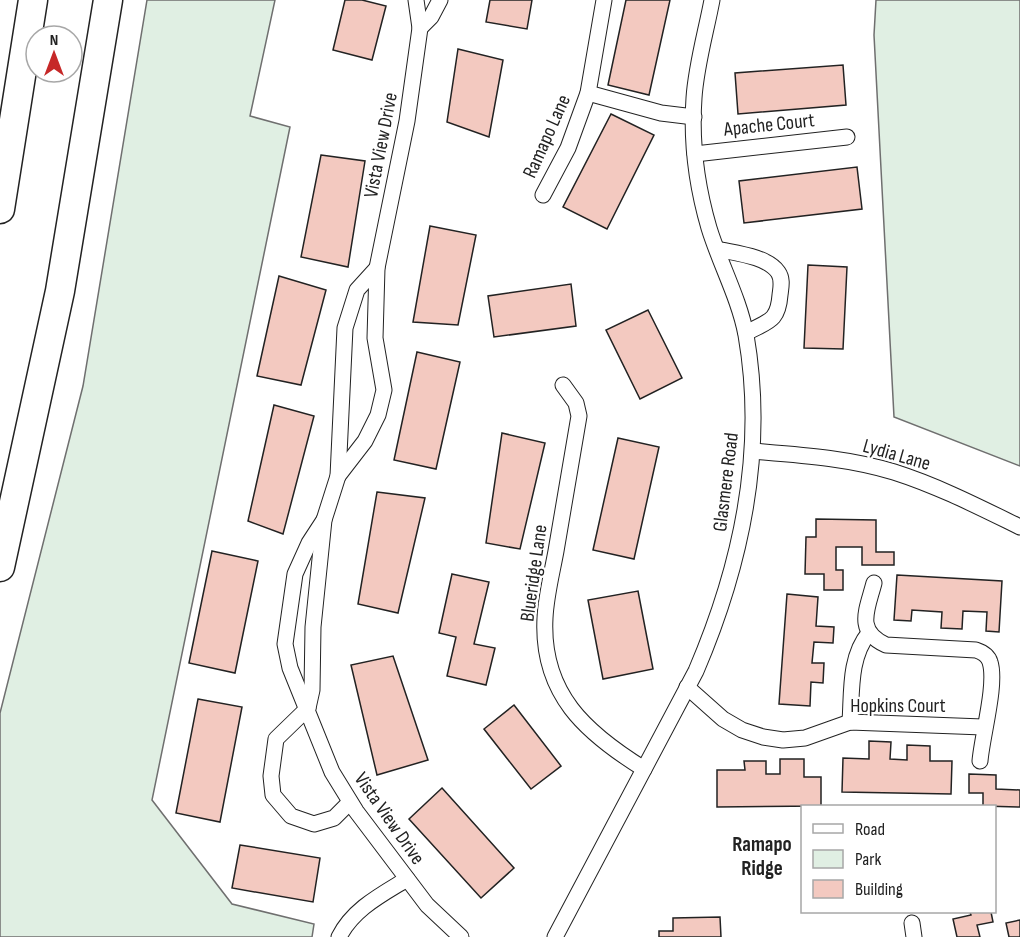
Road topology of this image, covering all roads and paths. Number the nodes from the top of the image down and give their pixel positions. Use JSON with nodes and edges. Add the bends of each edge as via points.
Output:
{"nodes":[{"id":1,"x":33,"y":0,"type":"edge"},
{"id":2,"x":108,"y":0,"type":"edge"},
{"id":3,"x":416,"y":0,"type":"edge"},
{"id":4,"x":440,"y":0,"type":"edge"},
{"id":5,"x":604,"y":0,"type":"edge"},
{"id":6,"x":712,"y":0,"type":"edge"},
{"id":7,"x":420,"y":28,"type":"junction"},
{"id":8,"x":588,"y":93,"type":"junction"},
{"id":9,"x":694,"y":117,"type":"junction"},
{"id":10,"x":847,"y":137,"type":"dead end"},
{"id":11,"x":695,"y":154,"type":"junction"},
{"id":12,"x":543,"y":195,"type":"dead end"},
{"id":13,"x":0,"y":208,"type":"edge"},
{"id":14,"x":717,"y":249,"type":"junction"},
{"id":15,"x":376,"y":268,"type":"junction"},
{"id":16,"x":746,"y":333,"type":"junction"},
{"id":17,"x":563,"y":385,"type":"dead end"},
{"id":18,"x":753,"y":451,"type":"junction"},
{"id":19,"x":339,"y":476,"type":"junction"},
{"id":20,"x":324,"y":520,"type":"junction"},
{"id":21,"x":1020,"y":527,"type":"edge"},
{"id":22,"x":0,"y":567,"type":"edge"},
{"id":23,"x":874,"y":583,"type":"dead end"},
{"id":24,"x":869,"y":633,"type":"junction"},
{"id":25,"x":687,"y":687,"type":"junction"},
{"id":26,"x":308,"y":708,"type":"junction"},
{"id":27,"x":850,"y":722,"type":"junction"},
{"id":28,"x":983,"y":727,"type":"junction"},
{"id":29,"x":980,"y":761,"type":"dead end"},
{"id":30,"x":645,"y":769,"type":"junction"},
{"id":31,"x":350,"y":802,"type":"junction"},
{"id":32,"x":407,"y":879,"type":"junction"},
{"id":33,"x":339,"y":937,"type":"edge"},
{"id":34,"x":461,"y":937,"type":"edge"},
{"id":35,"x":555,"y":937,"type":"edge"}],
"edges":[{"from":1,"to":13,"type":"highway"},
{"from":2,"to":22,"type":"highway","via":[[60,291]]},
{"from":3,"to":7,"type":"street","name":"Vista View Drive"},
{"from":4,"to":7,"type":"street","name":"Vista View Drive"},
{"from":5,"to":8,"type":"street","name":"Ramapo Lane"},
{"from":6,"to":9,"type":"street","name":"Glasmere Road","via":[[694,97]]},
{"from":7,"to":15,"type":"street","name":"Vista View Drive","via":[[407,122]]},
{"from":8,"to":9,"type":"street","name":"Ramapo Lane","via":[[661,113]]},
{"from":8,"to":12,"type":"street","name":"Ramapo Lane","via":[[568,148]]},
{"from":9,"to":11,"type":"street","name":"Glasmere Road"},
{"from":10,"to":11,"type":"street","name":"Apache Court"},
{"from":11,"to":14,"type":"street","name":"Glasmere Road","via":[[700,194]]},
{"from":14,"to":16,"type":"street","name":"Glasmere Road"},
{"from":14,"to":16,"type":"street","via":[[762,261],[777,271],[781,280],[774,319]]},
{"from":15,"to":19,"type":"street","name":"Vista View Drive","via":[[357,290],[345,328]]},
{"from":15,"to":19,"type":"street","name":"Vista View Drive","via":[[375,338],[384,390],[366,441]]},
{"from":16,"to":18,"type":"street","name":"Glasmere Road"},
{"from":17,"to":30,"type":"street","name":"Blueridge Lane","via":[[576,403],[579,416],[545,617],[548,657],[569,707],[585,727],[604,744]]},
{"from":18,"to":21,"type":"street","name":"Lydia Lane","via":[[827,458],[894,472]]},
{"from":18,"to":25,"type":"street","name":"Glasmere Road","via":[[729,582],[715,627]]},
{"from":19,"to":20,"type":"street","name":"Vista View Drive"},
{"from":20,"to":26,"type":"street","name":"Vista View Drive"},
{"from":20,"to":26,"type":"street","name":"Vista View Drive","via":[[295,574],[285,644],[296,686]]},
{"from":23,"to":24,"type":"street","via":[[865,622]]},
{"from":24,"to":27,"type":"street","via":[[855,657]]},
{"from":24,"to":28,"type":"street","via":[[886,645],[984,653],[990,661],[992,688]]},
{"from":25,"to":27,"type":"street","name":"Hopkins Court","via":[[723,719],[763,737],[805,738]]},
{"from":25,"to":30,"type":"street","name":"Glasmere Road"},
{"from":26,"to":31,"type":"street","name":"Vista View Drive","via":[[332,772]]},
{"from":26,"to":31,"type":"street","via":[[276,739],[271,776],[273,795],[291,816],[314,824],[334,818]]},
{"from":27,"to":28,"type":"street","name":"Hopkins Court"},
{"from":28,"to":29,"type":"street"},
{"from":30,"to":35,"type":"street","name":"Glasmere Road"},
{"from":31,"to":32,"type":"street","name":"Vista View Drive"},
{"from":32,"to":33,"type":"street","via":[[368,903],[352,917]]},
{"from":32,"to":34,"type":"street","name":"Vista View Drive","via":[[427,905]]}]}
